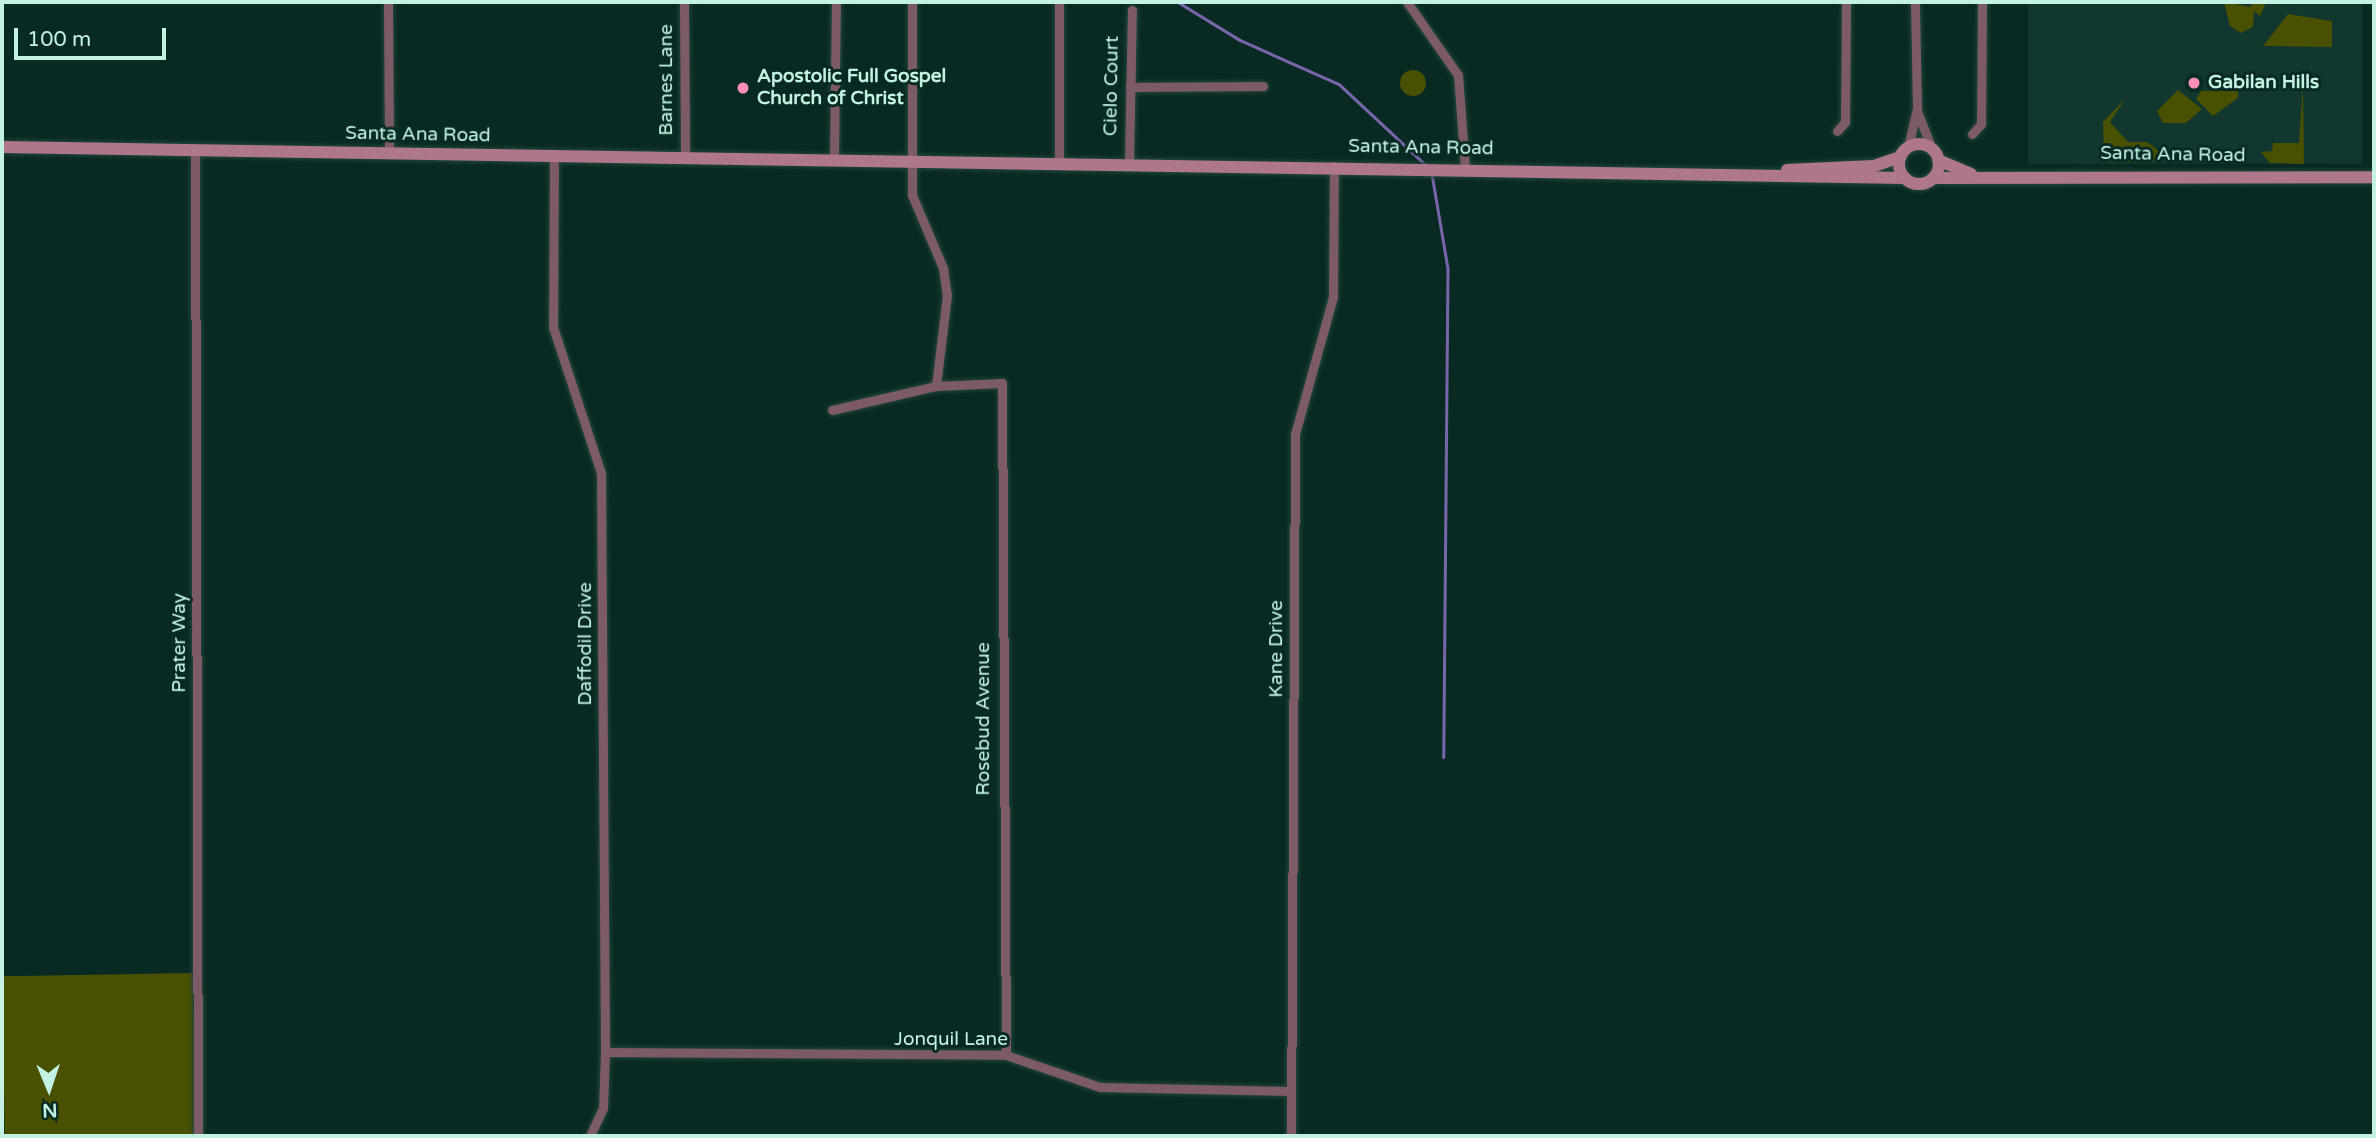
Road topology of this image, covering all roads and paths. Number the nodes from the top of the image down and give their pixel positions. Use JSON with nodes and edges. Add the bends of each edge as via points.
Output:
{"nodes":[{"id":1,"x":388,"y":2,"type":"edge"},
{"id":2,"x":684,"y":2,"type":"edge"},
{"id":3,"x":836,"y":2,"type":"edge"},
{"id":4,"x":912,"y":2,"type":"edge"},
{"id":5,"x":1059,"y":2,"type":"edge"},
{"id":6,"x":1408,"y":2,"type":"edge"},
{"id":7,"x":1846,"y":2,"type":"edge"},
{"id":8,"x":1915,"y":2,"type":"edge"},
{"id":9,"x":1982,"y":2,"type":"edge"},
{"id":10,"x":1132,"y":10,"type":"dead end"},
{"id":11,"x":1263,"y":86,"type":"dead end"},
{"id":12,"x":1130,"y":87,"type":"junction"},
{"id":13,"x":1917,"y":109,"type":"junction"},
{"id":14,"x":1837,"y":131,"type":"dead end"},
{"id":15,"x":1972,"y":134,"type":"dead end"},
{"id":16,"x":2,"y":147,"type":"edge"},
{"id":17,"x":195,"y":149,"type":"junction"},
{"id":18,"x":1904,"y":152,"type":"junction"},
{"id":19,"x":388,"y":153,"type":"junction"},
{"id":20,"x":1935,"y":154,"type":"junction"},
{"id":21,"x":554,"y":156,"type":"junction"},
{"id":22,"x":685,"y":158,"type":"junction"},
{"id":23,"x":834,"y":160,"type":"junction"},
{"id":24,"x":912,"y":160,"type":"junction"},
{"id":25,"x":1059,"y":161,"type":"junction"},
{"id":26,"x":1129,"y":162,"type":"junction"},
{"id":27,"x":1334,"y":166,"type":"junction"},
{"id":28,"x":1465,"y":168,"type":"junction"},
{"id":29,"x":1783,"y":172,"type":"junction"},
{"id":30,"x":1970,"y":174,"type":"junction"},
{"id":31,"x":2374,"y":177,"type":"edge"},
{"id":32,"x":1905,"y":178,"type":"junction"},
{"id":33,"x":1933,"y":178,"type":"junction"},
{"id":34,"x":936,"y":386,"type":"junction"},
{"id":35,"x":832,"y":410,"type":"dead end"},
{"id":36,"x":604,"y":1052,"type":"junction"},
{"id":37,"x":1006,"y":1055,"type":"junction"},
{"id":38,"x":1292,"y":1091,"type":"junction"},
{"id":39,"x":198,"y":1136,"type":"edge"},
{"id":40,"x":590,"y":1136,"type":"edge"},
{"id":41,"x":1291,"y":1136,"type":"edge"}],
"edges":[{"from":1,"to":19,"type":"street"},
{"from":2,"to":22,"type":"street","name":"Barnes Lane"},
{"from":3,"to":23,"type":"street"},
{"from":4,"to":24,"type":"street"},
{"from":5,"to":25,"type":"street"},
{"from":6,"to":28,"type":"street","via":[[1458,75]]},
{"from":7,"to":14,"type":"street","via":[[1845,122]]},
{"from":8,"to":13,"type":"street"},
{"from":9,"to":15,"type":"street","via":[[1981,124]]},
{"from":10,"to":12,"type":"street","name":"Cielo Court"},
{"from":11,"to":12,"type":"street"},
{"from":12,"to":26,"type":"street","name":"Cielo Court"},
{"from":13,"to":18,"type":"street"},
{"from":13,"to":20,"type":"street"},
{"from":16,"to":17,"type":"street","name":"Santa Ana Road"},
{"from":17,"to":19,"type":"street","name":"Santa Ana Road"},
{"from":17,"to":39,"type":"street","name":"Prater Way"},
{"from":18,"to":20,"type":"street","name":"Santa Ana Road"},
{"from":18,"to":29,"type":"street","name":"Santa Ana Road","via":[[1874,166]]},
{"from":18,"to":32,"type":"street"},
{"from":19,"to":21,"type":"street","name":"Santa Ana Road"},
{"from":20,"to":30,"type":"street","name":"Santa Ana Road"},
{"from":20,"to":33,"type":"street"},
{"from":21,"to":22,"type":"street","name":"Santa Ana Road"},
{"from":21,"to":36,"type":"street","name":"Daffodil Drive","via":[[553,327],[601,473]]},
{"from":22,"to":23,"type":"street","name":"Santa Ana Road"},
{"from":23,"to":24,"type":"street","name":"Santa Ana Road"},
{"from":24,"to":25,"type":"street","name":"Santa Ana Road"},
{"from":24,"to":34,"type":"street","via":[[914,203],[943,268],[947,295]]},
{"from":25,"to":26,"type":"street","name":"Santa Ana Road"},
{"from":26,"to":27,"type":"street","name":"Santa Ana Road"},
{"from":27,"to":28,"type":"street","name":"Santa Ana Road"},
{"from":27,"to":38,"type":"street","name":"Kane Drive","via":[[1333,297],[1295,434]]},
{"from":28,"to":29,"type":"street","name":"Santa Ana Road"},
{"from":29,"to":32,"type":"street","name":"Santa Ana Road","via":[[1831,180]]},
{"from":30,"to":31,"type":"street","name":"Santa Ana Road"},
{"from":30,"to":33,"type":"street","name":"Santa Ana Road"},
{"from":32,"to":33,"type":"street","name":"Santa Ana Road","via":[[1921,183]]},
{"from":34,"to":35,"type":"street"},
{"from":34,"to":37,"type":"street","name":"Rosebud Avenue","via":[[1002,383]]},
{"from":36,"to":37,"type":"street","name":"Jonquil Lane"},
{"from":36,"to":40,"type":"street","name":"Daffodil Drive","via":[[603,1108]]},
{"from":37,"to":38,"type":"street","name":"Jonquil Lane","via":[[1100,1087]]},
{"from":38,"to":41,"type":"street","name":"Kane Drive"}]}
